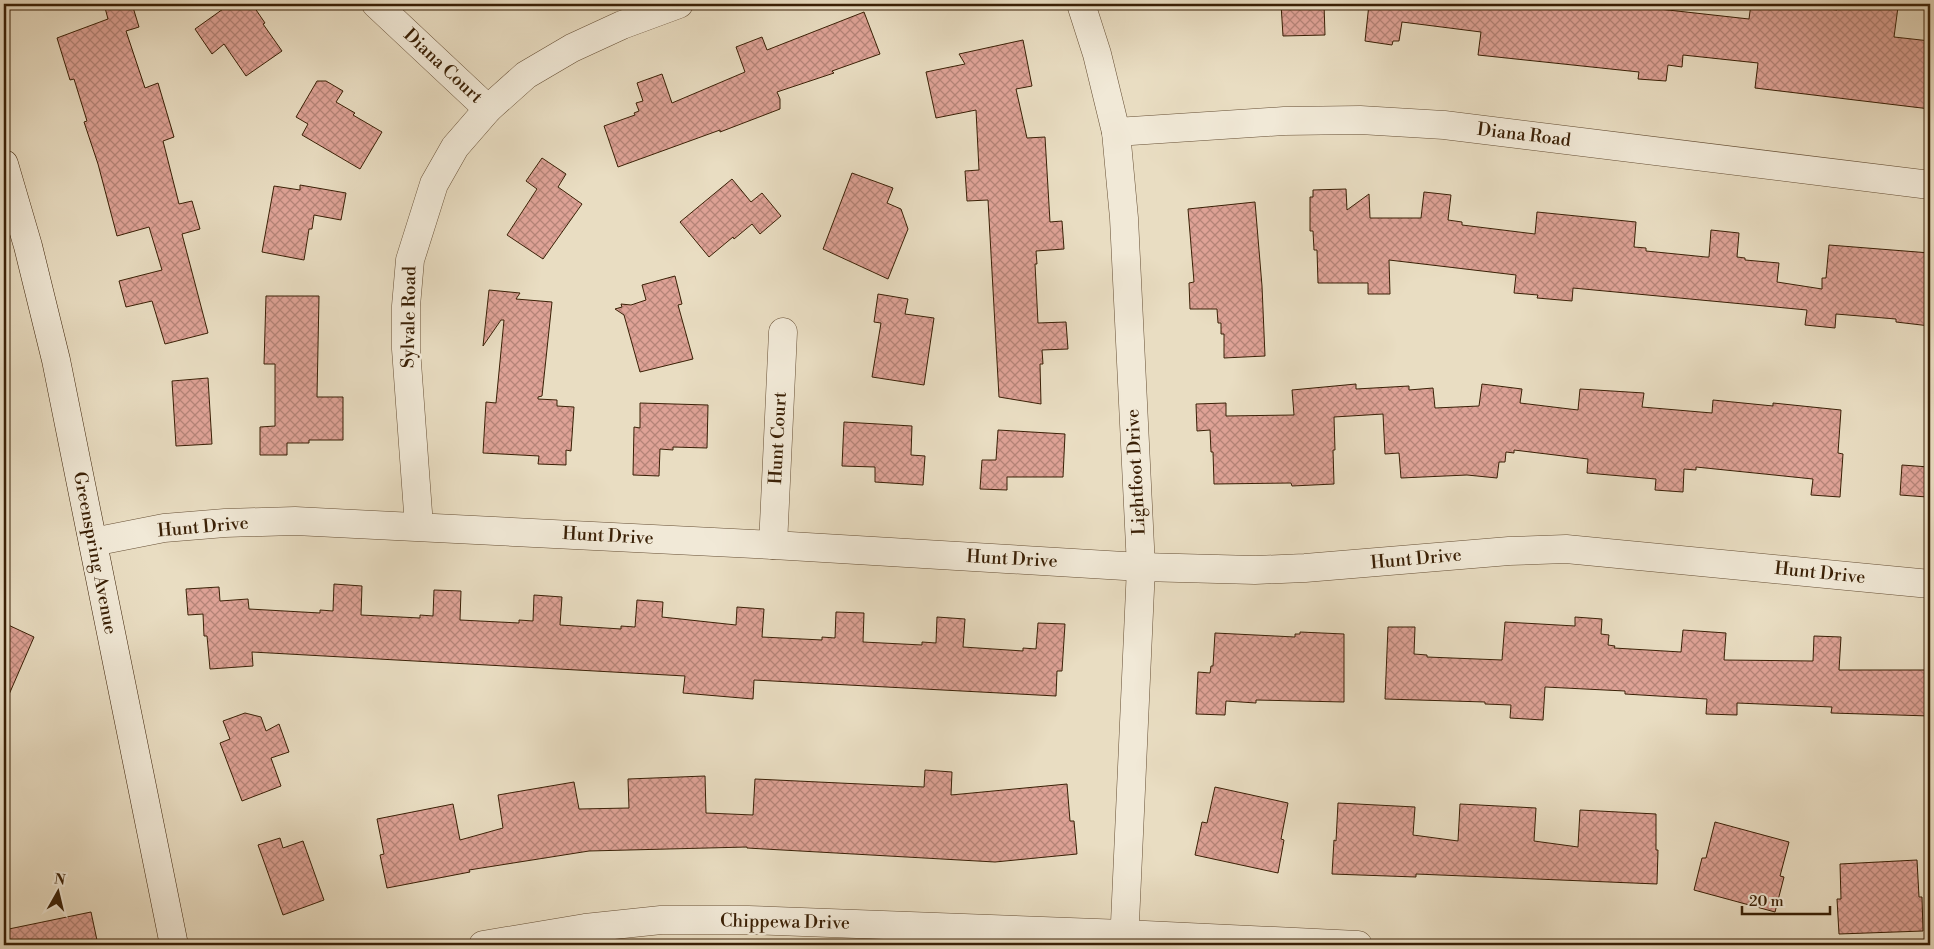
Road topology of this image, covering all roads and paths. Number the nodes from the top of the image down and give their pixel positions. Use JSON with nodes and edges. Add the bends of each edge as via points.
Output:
{"nodes":[{"id":1,"x":376,"y":4,"type":"edge"},
{"id":2,"x":679,"y":4,"type":"edge"},
{"id":3,"x":1081,"y":4,"type":"edge"},
{"id":4,"x":488,"y":109,"type":"junction"},
{"id":5,"x":1116,"y":132,"type":"junction"},
{"id":6,"x":4,"y":164,"type":"edge"},
{"id":7,"x":1930,"y":185,"type":"edge"},
{"id":8,"x":783,"y":332,"type":"dead end"},
{"id":9,"x":419,"y":526,"type":"junction"},
{"id":10,"x":93,"y":542,"type":"junction"},
{"id":11,"x":773,"y":544,"type":"junction"},
{"id":12,"x":1141,"y":567,"type":"junction"},
{"id":13,"x":1930,"y":584,"type":"edge"},
{"id":14,"x":586,"y":936,"type":"edge"},
{"id":15,"x":1124,"y":939,"type":"edge"},
{"id":16,"x":174,"y":945,"type":"edge"},
{"id":17,"x":482,"y":945,"type":"edge"},
{"id":18,"x":1358,"y":945,"type":"edge"}],
"edges":[{"from":1,"to":4,"type":"street","name":"Diana Court"},
{"from":2,"to":4,"type":"street","name":"Sylvale Road","via":[[572,48],[526,75]]},
{"from":3,"to":5,"type":"street","name":"Lightfoot Drive"},
{"from":4,"to":9,"type":"street","name":"Sylvale Road","via":[[455,147],[434,184],[410,260],[406,349]]},
{"from":5,"to":7,"type":"street","name":"Diana Road","via":[[1284,121],[1360,120],[1444,125]]},
{"from":5,"to":12,"type":"street","name":"Lightfoot Drive","via":[[1124,218]]},
{"from":6,"to":10,"type":"street","name":"Greenspring Avenue","via":[[56,360]]},
{"from":8,"to":11,"type":"street","name":"Hunt Court"},
{"from":9,"to":10,"type":"street","name":"Hunt Drive","via":[[294,521],[225,523],[164,528]]},
{"from":9,"to":11,"type":"street","name":"Hunt Drive"},
{"from":10,"to":16,"type":"street","name":"Greenspring Avenue"},
{"from":11,"to":12,"type":"street","name":"Hunt Drive"},
{"from":12,"to":13,"type":"street","name":"Hunt Drive","via":[[1305,568],[1566,549]]},
{"from":12,"to":15,"type":"street","name":"Lightfoot Drive"},
{"from":14,"to":15,"type":"street","name":"Chippewa Drive","via":[[662,920],[748,920]]},
{"from":14,"to":17,"type":"street","name":"Chippewa Drive"},
{"from":15,"to":18,"type":"street","name":"Chippewa Drive"}]}
